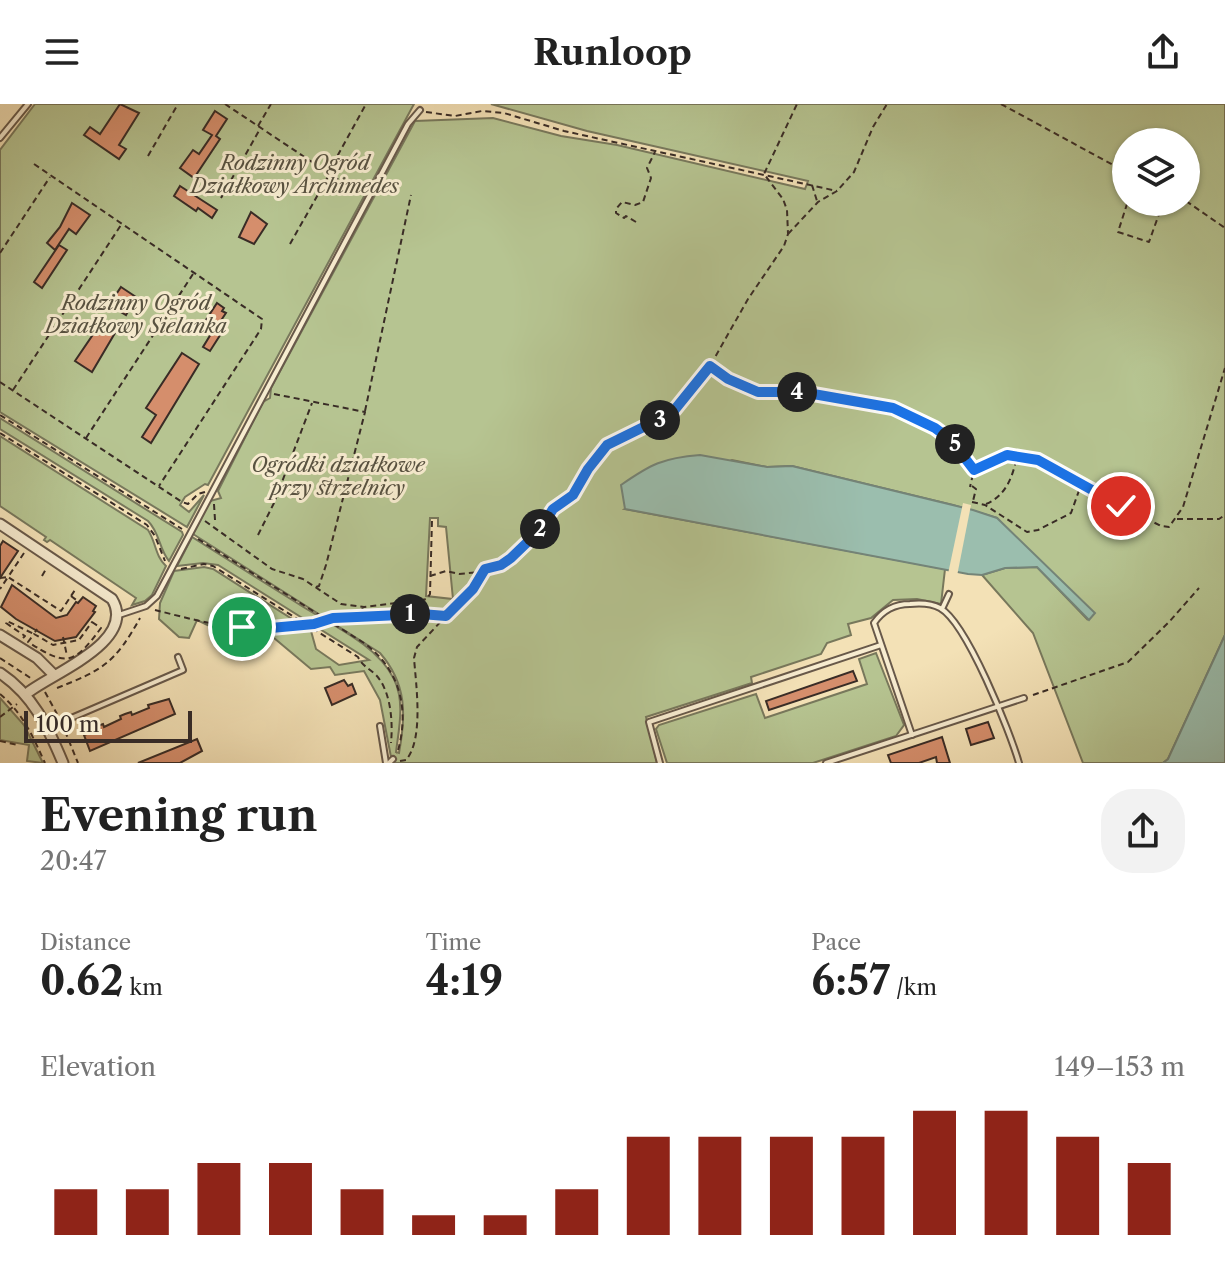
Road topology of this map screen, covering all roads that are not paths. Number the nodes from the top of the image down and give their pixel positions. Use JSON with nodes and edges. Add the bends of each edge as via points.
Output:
{"nodes":[{"id":1,"x":28,"y":104,"type":"edge"},
{"id":2,"x":420,"y":110,"type":"road end"},
{"id":3,"x":0,"y":138,"type":"edge"},
{"id":4,"x":0,"y":524,"type":"edge"},
{"id":5,"x":949,"y":594,"type":"dead end"},
{"id":6,"x":942,"y":609,"type":"junction"},
{"id":7,"x":117,"y":615,"type":"junction"},
{"id":8,"x":0,"y":635,"type":"edge"},
{"id":9,"x":881,"y":645,"type":"junction"},
{"id":10,"x":178,"y":657,"type":"dead end"},
{"id":11,"x":0,"y":673,"type":"edge"},
{"id":12,"x":54,"y":675,"type":"junction"},
{"id":13,"x":26,"y":694,"type":"junction"},
{"id":14,"x":1024,"y":698,"type":"road end"},
{"id":15,"x":999,"y":706,"type":"junction"},
{"id":16,"x":380,"y":726,"type":"dead end"},
{"id":17,"x":48,"y":728,"type":"junction"},
{"id":18,"x":912,"y":735,"type":"junction"},
{"id":19,"x":391,"y":759,"type":"edge"},
{"id":20,"x":63,"y":763,"type":"edge"},
{"id":21,"x":660,"y":763,"type":"edge"},
{"id":22,"x":826,"y":763,"type":"edge"},
{"id":23,"x":1019,"y":763,"type":"edge"}],
"edges":[{"from":1,"to":3,"type":"lane"},
{"from":2,"to":7,"type":"lane","via":[[157,596],[146,606]]},
{"from":4,"to":7,"type":"street","via":[[112,599]]},
{"from":5,"to":6,"type":"lane"},
{"from":6,"to":9,"type":"lane","via":[[897,604],[880,614],[874,623]]},
{"from":6,"to":15,"type":"lane"},
{"from":7,"to":12,"type":"street","via":[[100,646]]},
{"from":8,"to":12,"type":"street"},
{"from":9,"to":18,"type":"lane"},
{"from":9,"to":21,"type":"lane","via":[[649,722]]},
{"from":10,"to":17,"type":"lane","via":[[183,670]]},
{"from":11,"to":13,"type":"street"},
{"from":12,"to":13,"type":"street"},
{"from":13,"to":17,"type":"street"},
{"from":14,"to":15,"type":"lane"},
{"from":15,"to":18,"type":"lane"},
{"from":15,"to":23,"type":"lane"},
{"from":16,"to":19,"type":"lane"},
{"from":17,"to":20,"type":"street"},
{"from":18,"to":22,"type":"lane"}]}
